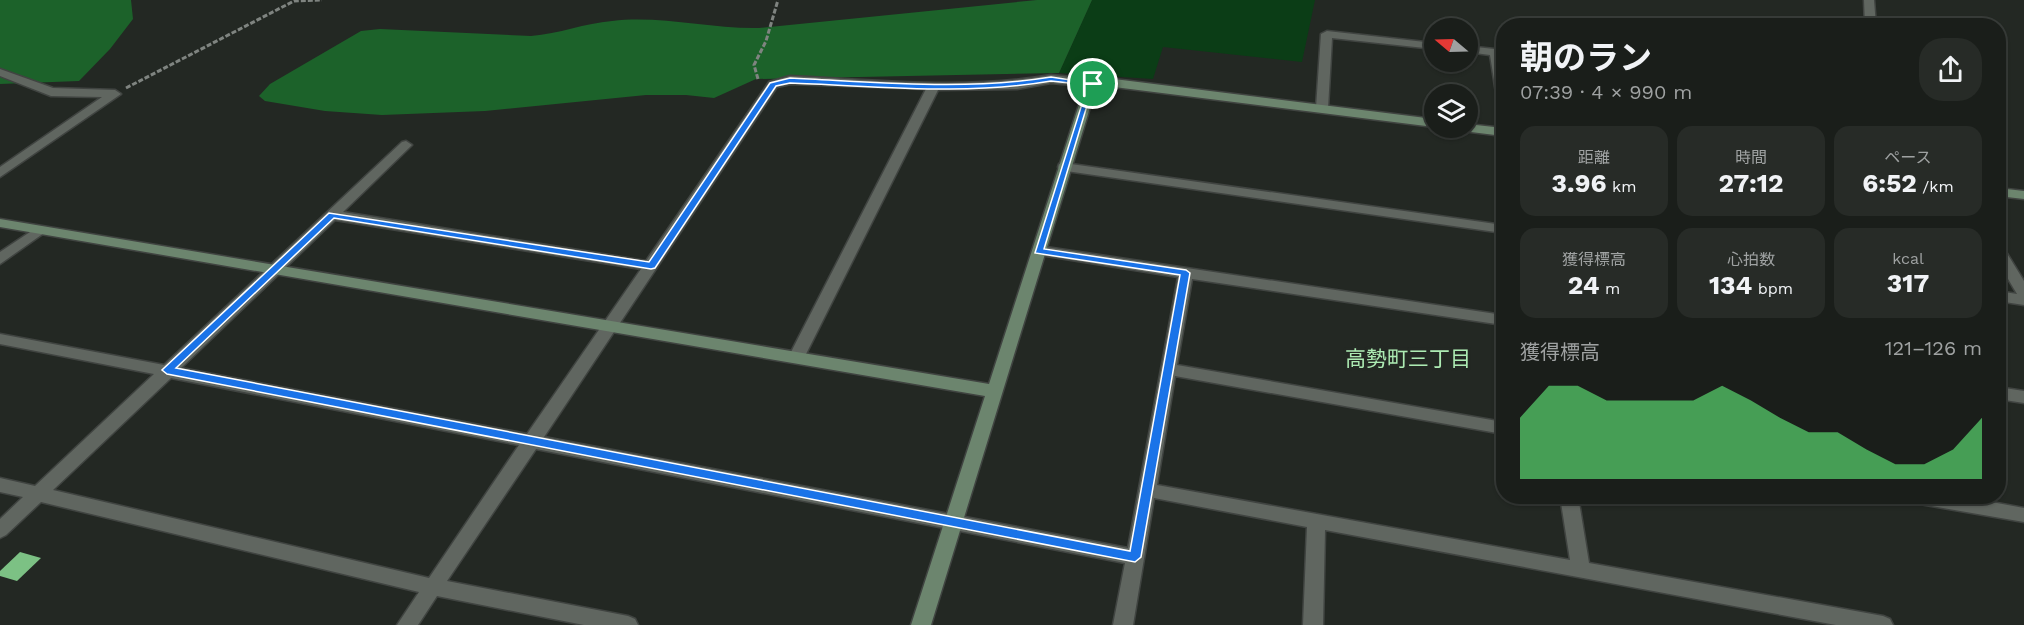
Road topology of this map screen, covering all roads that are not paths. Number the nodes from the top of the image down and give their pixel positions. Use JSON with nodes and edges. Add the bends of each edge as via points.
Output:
{"nodes":[{"id":1,"x":1869,"y":0,"type":"edge"},
{"id":2,"x":1870,"y":18,"type":"edge"},
{"id":3,"x":1424,"y":45,"type":"edge"},
{"id":4,"x":1478,"y":50,"type":"edge"},
{"id":5,"x":1496,"y":52,"type":"edge"},
{"id":6,"x":0,"y":72,"type":"edge"},
{"id":7,"x":1093,"y":84,"type":"junction"},
{"id":8,"x":934,"y":86,"type":"junction"},
{"id":9,"x":1322,"y":108,"type":"junction"},
{"id":10,"x":1424,"y":122,"type":"edge"},
{"id":11,"x":1478,"y":129,"type":"edge"},
{"id":12,"x":1496,"y":131,"type":"edge"},
{"id":13,"x":406,"y":145,"type":"dead end"},
{"id":14,"x":1064,"y":167,"type":"junction"},
{"id":15,"x":0,"y":173,"type":"edge"},
{"id":16,"x":2006,"y":193,"type":"edge"},
{"id":17,"x":2024,"y":195,"type":"edge"},
{"id":18,"x":332,"y":215,"type":"junction"},
{"id":19,"x":0,"y":223,"type":"edge"},
{"id":20,"x":1496,"y":228,"type":"edge"},
{"id":21,"x":39,"y":230,"type":"junction"},
{"id":22,"x":1039,"y":251,"type":"junction"},
{"id":23,"x":0,"y":259,"type":"edge"},
{"id":24,"x":2006,"y":263,"type":"edge"},
{"id":25,"x":651,"y":266,"type":"junction"},
{"id":26,"x":273,"y":269,"type":"junction"},
{"id":27,"x":1186,"y":273,"type":"junction"},
{"id":28,"x":2024,"y":293,"type":"edge"},
{"id":29,"x":2006,"y":297,"type":"edge"},
{"id":30,"x":2024,"y":300,"type":"edge"},
{"id":31,"x":1496,"y":319,"type":"edge"},
{"id":32,"x":610,"y":327,"type":"junction"},
{"id":33,"x":0,"y":339,"type":"edge"},
{"id":34,"x":796,"y":358,"type":"junction"},
{"id":35,"x":1168,"y":369,"type":"junction"},
{"id":36,"x":167,"y":370,"type":"junction"},
{"id":37,"x":994,"y":391,"type":"junction"},
{"id":38,"x":2006,"y":394,"type":"edge"},
{"id":39,"x":2024,"y":397,"type":"edge"},
{"id":40,"x":1496,"y":427,"type":"edge"},
{"id":41,"x":533,"y":441,"type":"junction"},
{"id":42,"x":0,"y":485,"type":"edge"},
{"id":43,"x":1147,"y":490,"type":"junction"},
{"id":44,"x":38,"y":493,"type":"junction"},
{"id":45,"x":1570,"y":504,"type":"edge"},
{"id":46,"x":1960,"y":504,"type":"edge"},
{"id":47,"x":2024,"y":515,"type":"edge"},
{"id":48,"x":1316,"y":521,"type":"junction"},
{"id":49,"x":955,"y":522,"type":"junction"},
{"id":50,"x":0,"y":530,"type":"edge"},
{"id":51,"x":1135,"y":557,"type":"junction"},
{"id":52,"x":1581,"y":569,"type":"junction"},
{"id":53,"x":434,"y":587,"type":"junction"},
{"id":54,"x":407,"y":625,"type":"edge"},
{"id":55,"x":628,"y":625,"type":"edge"},
{"id":56,"x":921,"y":625,"type":"edge"},
{"id":57,"x":1123,"y":625,"type":"edge"},
{"id":58,"x":1313,"y":625,"type":"edge"},
{"id":59,"x":1883,"y":625,"type":"edge"}],
"edges":[{"from":1,"to":2,"type":"street"},
{"from":3,"to":9,"type":"street","via":[[1326,34]]},
{"from":4,"to":5,"type":"street"},
{"from":6,"to":15,"type":"street","via":[[51,92],[114,94]]},
{"from":7,"to":8,"type":"street","via":[[1051,79],[1017,85]]},
{"from":7,"to":9,"type":"street","via":[[1106,82]]},
{"from":7,"to":14,"type":"street"},
{"from":8,"to":25,"type":"street","via":[[790,80],[773,85]]},
{"from":8,"to":34,"type":"street"},
{"from":9,"to":10,"type":"street"},
{"from":11,"to":12,"type":"street"},
{"from":13,"to":18,"type":"street"},
{"from":14,"to":20,"type":"street"},
{"from":14,"to":22,"type":"street"},
{"from":16,"to":17,"type":"street"},
{"from":18,"to":25,"type":"street"},
{"from":18,"to":26,"type":"street"},
{"from":19,"to":21,"type":"street"},
{"from":21,"to":23,"type":"street"},
{"from":21,"to":26,"type":"street"},
{"from":22,"to":27,"type":"street"},
{"from":22,"to":37,"type":"street"},
{"from":24,"to":28,"type":"street"},
{"from":25,"to":32,"type":"street"},
{"from":26,"to":32,"type":"street"},
{"from":26,"to":36,"type":"street"},
{"from":27,"to":31,"type":"street"},
{"from":27,"to":35,"type":"street"},
{"from":29,"to":30,"type":"street"},
{"from":32,"to":34,"type":"street"},
{"from":32,"to":41,"type":"street"},
{"from":33,"to":36,"type":"street"},
{"from":34,"to":37,"type":"street"},
{"from":35,"to":40,"type":"street"},
{"from":35,"to":43,"type":"street"},
{"from":36,"to":41,"type":"street"},
{"from":36,"to":44,"type":"street"},
{"from":37,"to":49,"type":"street"},
{"from":38,"to":39,"type":"street"},
{"from":41,"to":49,"type":"street"},
{"from":41,"to":53,"type":"street"},
{"from":42,"to":44,"type":"street"},
{"from":43,"to":48,"type":"street"},
{"from":43,"to":51,"type":"street"},
{"from":44,"to":50,"type":"street"},
{"from":44,"to":53,"type":"street"},
{"from":45,"to":52,"type":"street"},
{"from":46,"to":47,"type":"street"},
{"from":48,"to":52,"type":"street"},
{"from":48,"to":58,"type":"street"},
{"from":49,"to":51,"type":"street"},
{"from":49,"to":56,"type":"street"},
{"from":51,"to":57,"type":"street"},
{"from":52,"to":59,"type":"street"},
{"from":53,"to":54,"type":"street"},
{"from":53,"to":55,"type":"street"}]}
